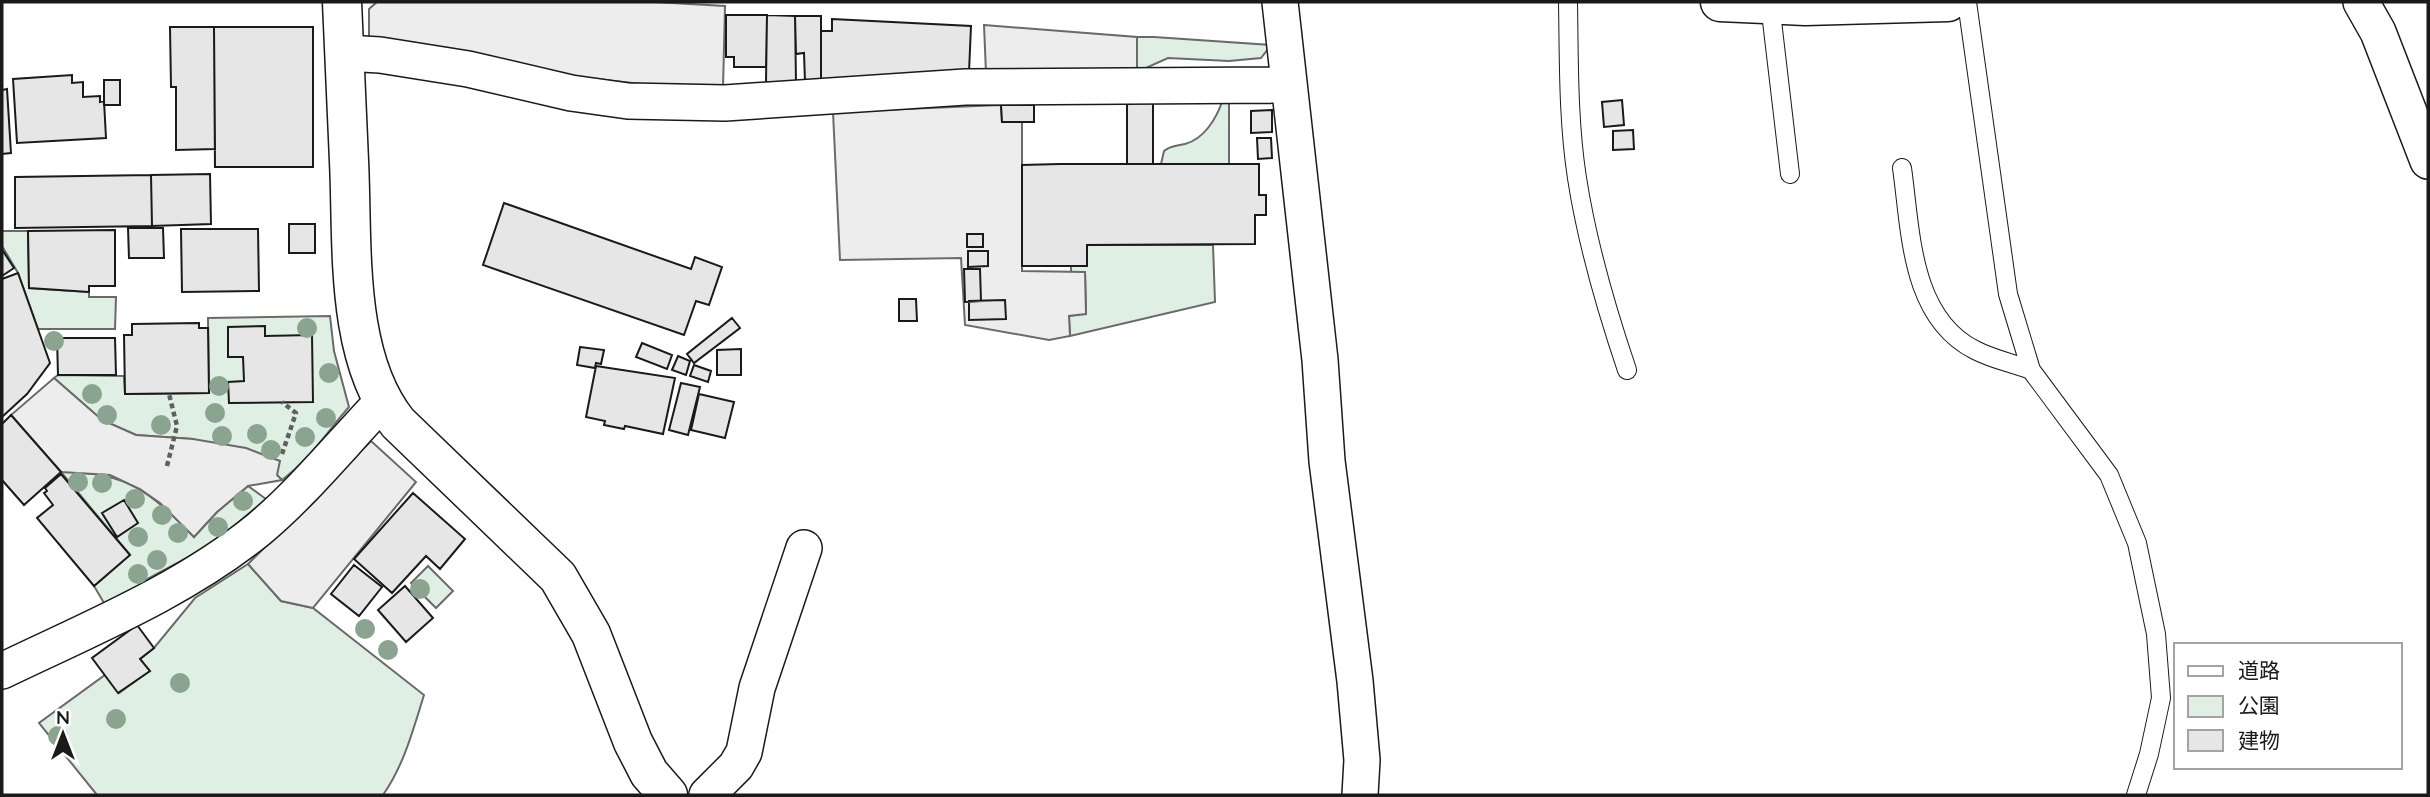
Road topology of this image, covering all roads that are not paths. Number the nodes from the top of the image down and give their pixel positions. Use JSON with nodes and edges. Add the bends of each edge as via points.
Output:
{"nodes":[{"id":1,"x":342,"y":2,"type":"edge"},
{"id":2,"x":1280,"y":2,"type":"edge"},
{"id":3,"x":1568,"y":2,"type":"edge"},
{"id":4,"x":1720,"y":2,"type":"edge"},
{"id":5,"x":1948,"y":2,"type":"edge"},
{"id":6,"x":1967,"y":2,"type":"edge"},
{"id":7,"x":2361,"y":2,"type":"edge"},
{"id":8,"x":1770,"y":4,"type":"junction"},
{"id":9,"x":345,"y":53,"type":"junction"},
{"id":10,"x":1288,"y":85,"type":"junction"},
{"id":11,"x":2428,"y":161,"type":"edge"},
{"id":12,"x":1902,"y":168,"type":"dead end"},
{"id":13,"x":1790,"y":174,"type":"dead end"},
{"id":14,"x":1627,"y":370,"type":"dead end"},
{"id":15,"x":2031,"y":370,"type":"junction"},
{"id":16,"x":382,"y":402,"type":"junction"},
{"id":17,"x":804,"y":548,"type":"dead end"},
{"id":18,"x":2,"y":671,"type":"edge"},
{"id":19,"x":668,"y":795,"type":"edge"},
{"id":20,"x":707,"y":795,"type":"edge"},
{"id":21,"x":1360,"y":795,"type":"edge"},
{"id":22,"x":2136,"y":795,"type":"edge"}],
"edges":[{"from":1,"to":9,"type":"main road"},
{"from":2,"to":10,"type":"street"},
{"from":3,"to":14,"type":"lane","via":[[1577,180],[1607,313]]},
{"from":4,"to":8,"type":"main road"},
{"from":5,"to":8,"type":"main road"},
{"from":6,"to":15,"type":"lane","via":[[2008,294]]},
{"from":7,"to":11,"type":"street","via":[[2378,32]]},
{"from":8,"to":13,"type":"lane"},
{"from":9,"to":10,"type":"street","via":[[468,69],[628,101],[725,103],[965,88]]},
{"from":9,"to":16,"type":"main road","via":[[357,313],[371,379]]},
{"from":10,"to":21,"type":"street","via":[[1355,681]]},
{"from":12,"to":15,"type":"lane","via":[[1926,300],[1944,328],[1974,350]]},
{"from":15,"to":22,"type":"lane","via":[[2109,475],[2137,542],[2156,635],[2161,698]]},
{"from":16,"to":18,"type":"street","via":[[289,502],[232,549],[141,604]]},
{"from":16,"to":19,"type":"main road","via":[[447,474],[540,556],[558,578],[591,635],[633,742],[649,773]]},
{"from":17,"to":20,"type":"street","via":[[757,688],[744,752]]}]}
